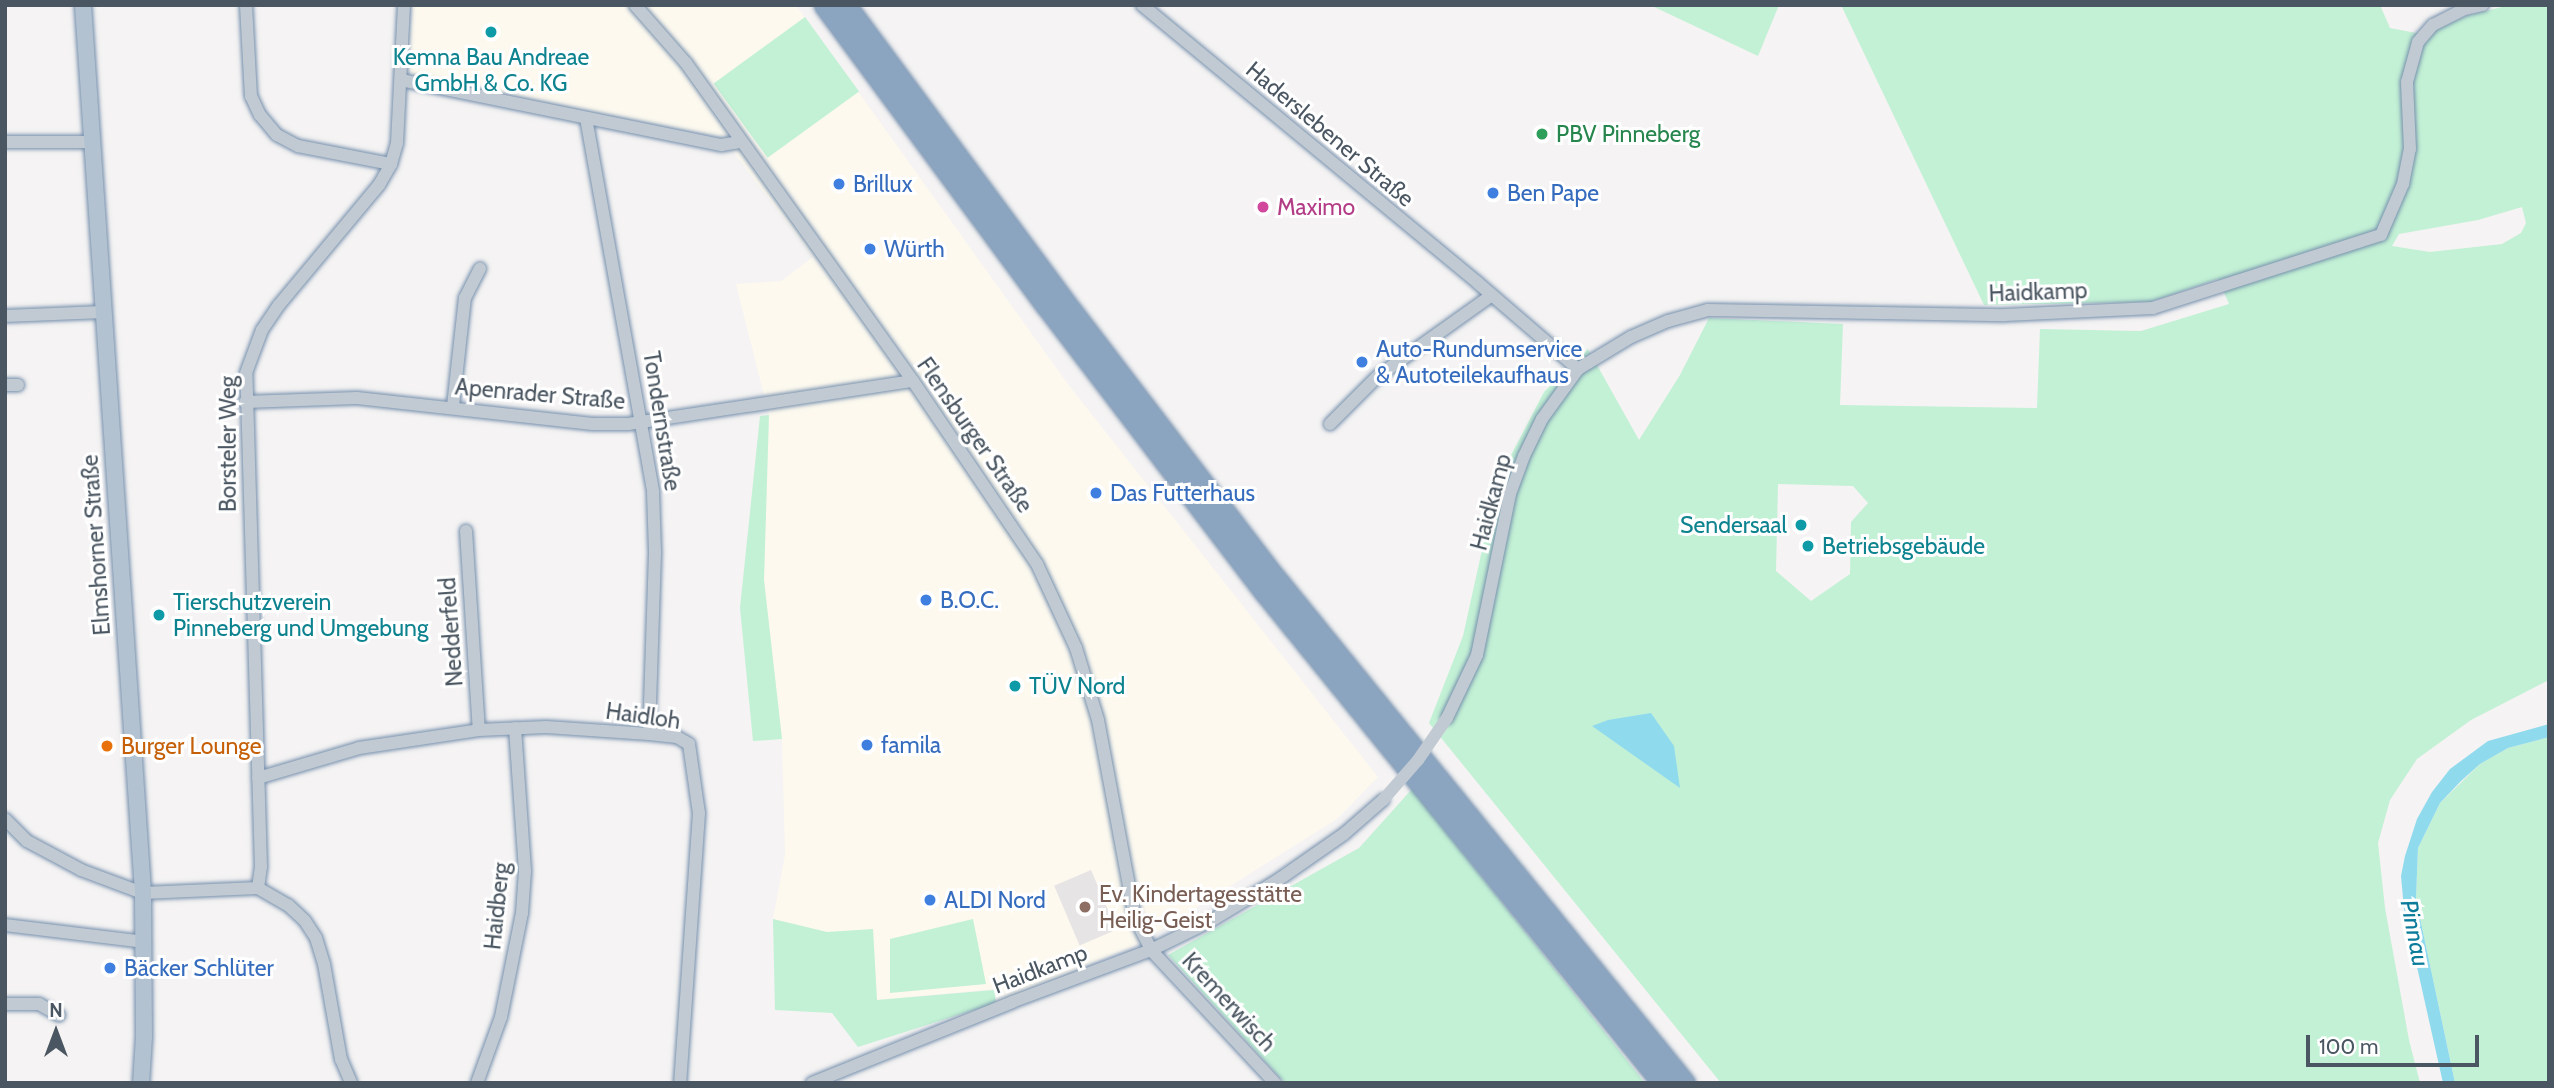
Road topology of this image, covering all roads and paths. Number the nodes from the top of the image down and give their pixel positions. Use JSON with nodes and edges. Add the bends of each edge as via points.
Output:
{"nodes":[{"id":1,"x":83,"y":5,"type":"edge"},
{"id":2,"x":246,"y":5,"type":"edge"},
{"id":3,"x":404,"y":5,"type":"edge"},
{"id":4,"x":635,"y":5,"type":"edge"},
{"id":5,"x":824,"y":5,"type":"edge"},
{"id":6,"x":846,"y":5,"type":"edge"},
{"id":7,"x":1142,"y":5,"type":"edge"},
{"id":8,"x":2483,"y":5,"type":"edge"},
{"id":9,"x":401,"y":80,"type":"junction"},
{"id":10,"x":586,"y":118,"type":"junction"},
{"id":11,"x":5,"y":142,"type":"edge"},
{"id":12,"x":92,"y":142,"type":"junction"},
{"id":13,"x":740,"y":142,"type":"junction"},
{"id":14,"x":391,"y":164,"type":"junction"},
{"id":15,"x":480,"y":269,"type":"dead end"},
{"id":16,"x":1492,"y":295,"type":"junction"},
{"id":17,"x":103,"y":313,"type":"junction"},
{"id":18,"x":5,"y":316,"type":"edge"},
{"id":19,"x":1578,"y":369,"type":"junction"},
{"id":20,"x":913,"y":381,"type":"junction"},
{"id":21,"x":246,"y":402,"type":"junction"},
{"id":22,"x":453,"y":407,"type":"junction"},
{"id":23,"x":642,"y":422,"type":"junction"},
{"id":24,"x":1329,"y":424,"type":"dead end"},
{"id":25,"x":466,"y":531,"type":"dead end"},
{"id":26,"x":515,"y":728,"type":"junction"},
{"id":27,"x":479,"y":730,"type":"junction"},
{"id":28,"x":649,"y":734,"type":"junction"},
{"id":29,"x":258,"y":778,"type":"junction"},
{"id":30,"x":5,"y":819,"type":"edge"},
{"id":31,"x":258,"y":888,"type":"junction"},
{"id":32,"x":143,"y":893,"type":"junction"},
{"id":33,"x":5,"y":925,"type":"edge"},
{"id":34,"x":145,"y":942,"type":"junction"},
{"id":35,"x":1152,"y":950,"type":"junction"},
{"id":36,"x":5,"y":1004,"type":"edge"},
{"id":37,"x":59,"y":1015,"type":"dead end"},
{"id":38,"x":141,"y":1083,"type":"edge"},
{"id":39,"x":351,"y":1083,"type":"edge"},
{"id":40,"x":477,"y":1083,"type":"edge"},
{"id":41,"x":680,"y":1083,"type":"edge"},
{"id":42,"x":812,"y":1083,"type":"edge"},
{"id":43,"x":1275,"y":1083,"type":"edge"},
{"id":44,"x":1662,"y":1083,"type":"edge"},
{"id":45,"x":1685,"y":1083,"type":"edge"}],
"edges":[{"from":1,"to":12,"type":"main road","name":"Elmshorner Straße"},
{"from":2,"to":14,"type":"street","via":[[251,96],[277,135],[298,146]]},
{"from":3,"to":9,"type":"street","name":"Borsteler Weg"},
{"from":4,"to":13,"type":"street","name":"Flensburger Straße","via":[[687,64]]},
{"from":5,"to":44,"type":"highway","via":[[1265,593]]},
{"from":6,"to":45,"type":"highway","via":[[1275,577]]},
{"from":7,"to":16,"type":"street","name":"Haderslebener Straße"},
{"from":8,"to":19,"type":"street","name":"Haidkamp","via":[[2432,24],[2418,42],[2407,82],[2410,149],[2403,184],[2381,235],[2153,308],[2005,315],[1708,310],[1631,337]]},
{"from":9,"to":10,"type":"street"},
{"from":9,"to":14,"type":"street","name":"Borsteler Weg"},
{"from":10,"to":13,"type":"street","via":[[721,145]]},
{"from":10,"to":23,"type":"street","name":"Tondernstraße"},
{"from":11,"to":12,"type":"street"},
{"from":12,"to":17,"type":"main road","name":"Elmshorner Straße"},
{"from":13,"to":20,"type":"street","name":"Flensburger Straße"},
{"from":14,"to":21,"type":"street","name":"Borsteler Weg","via":[[262,330],[246,373]]},
{"from":15,"to":22,"type":"street","via":[[465,298]]},
{"from":16,"to":19,"type":"street","name":"Haderslebener Straße"},
{"from":16,"to":24,"type":"street","via":[[1377,377]]},
{"from":17,"to":18,"type":"street"},
{"from":17,"to":32,"type":"main road","name":"Elmshorner Straße"},
{"from":19,"to":35,"type":"street","name":"Haidkamp","bridge":true,"via":[[1542,419],[1524,456],[1510,494],[1477,655],[1447,718],[1418,761],[1344,834],[1209,922]]},
{"from":20,"to":23,"type":"street","name":"Apenrader Straße"},
{"from":20,"to":35,"type":"street","name":"Flensburger Straße","via":[[1037,564],[1072,638],[1098,720],[1135,918]]},
{"from":21,"to":22,"type":"street","name":"Apenrader Straße","via":[[357,398]]},
{"from":21,"to":29,"type":"street","name":"Borsteler Weg"},
{"from":22,"to":23,"type":"street","name":"Apenrader Straße","via":[[593,424]]},
{"from":23,"to":28,"type":"street","name":"Tondernstraße","via":[[654,517]]},
{"from":25,"to":27,"type":"street","name":"Nedderfeld"},
{"from":26,"to":27,"type":"street","name":"Haidloh"},
{"from":26,"to":28,"type":"street","name":"Haidloh"},
{"from":26,"to":40,"type":"street","name":"Haidberg","via":[[525,871],[522,913],[501,1017]]},
{"from":27,"to":29,"type":"street","name":"Haidloh","via":[[359,748]]},
{"from":28,"to":41,"type":"street","name":"Haidloh","via":[[677,737],[689,744],[699,813]]},
{"from":29,"to":31,"type":"street","name":"Borsteler Weg"},
{"from":30,"to":32,"type":"street","via":[[27,841],[81,870]]},
{"from":31,"to":32,"type":"street"},
{"from":31,"to":39,"type":"street","via":[[289,905],[316,938],[341,1059]]},
{"from":32,"to":34,"type":"main road","name":"Elmshorner Straße"},
{"from":33,"to":34,"type":"street"},
{"from":34,"to":38,"type":"main road","name":"Elmshorner Straße"},
{"from":35,"to":42,"type":"street","name":"Haidkamp"},
{"from":35,"to":43,"type":"street","name":"Kremerwisch"},
{"from":36,"to":37,"type":"street","via":[[39,1004]]}]}
